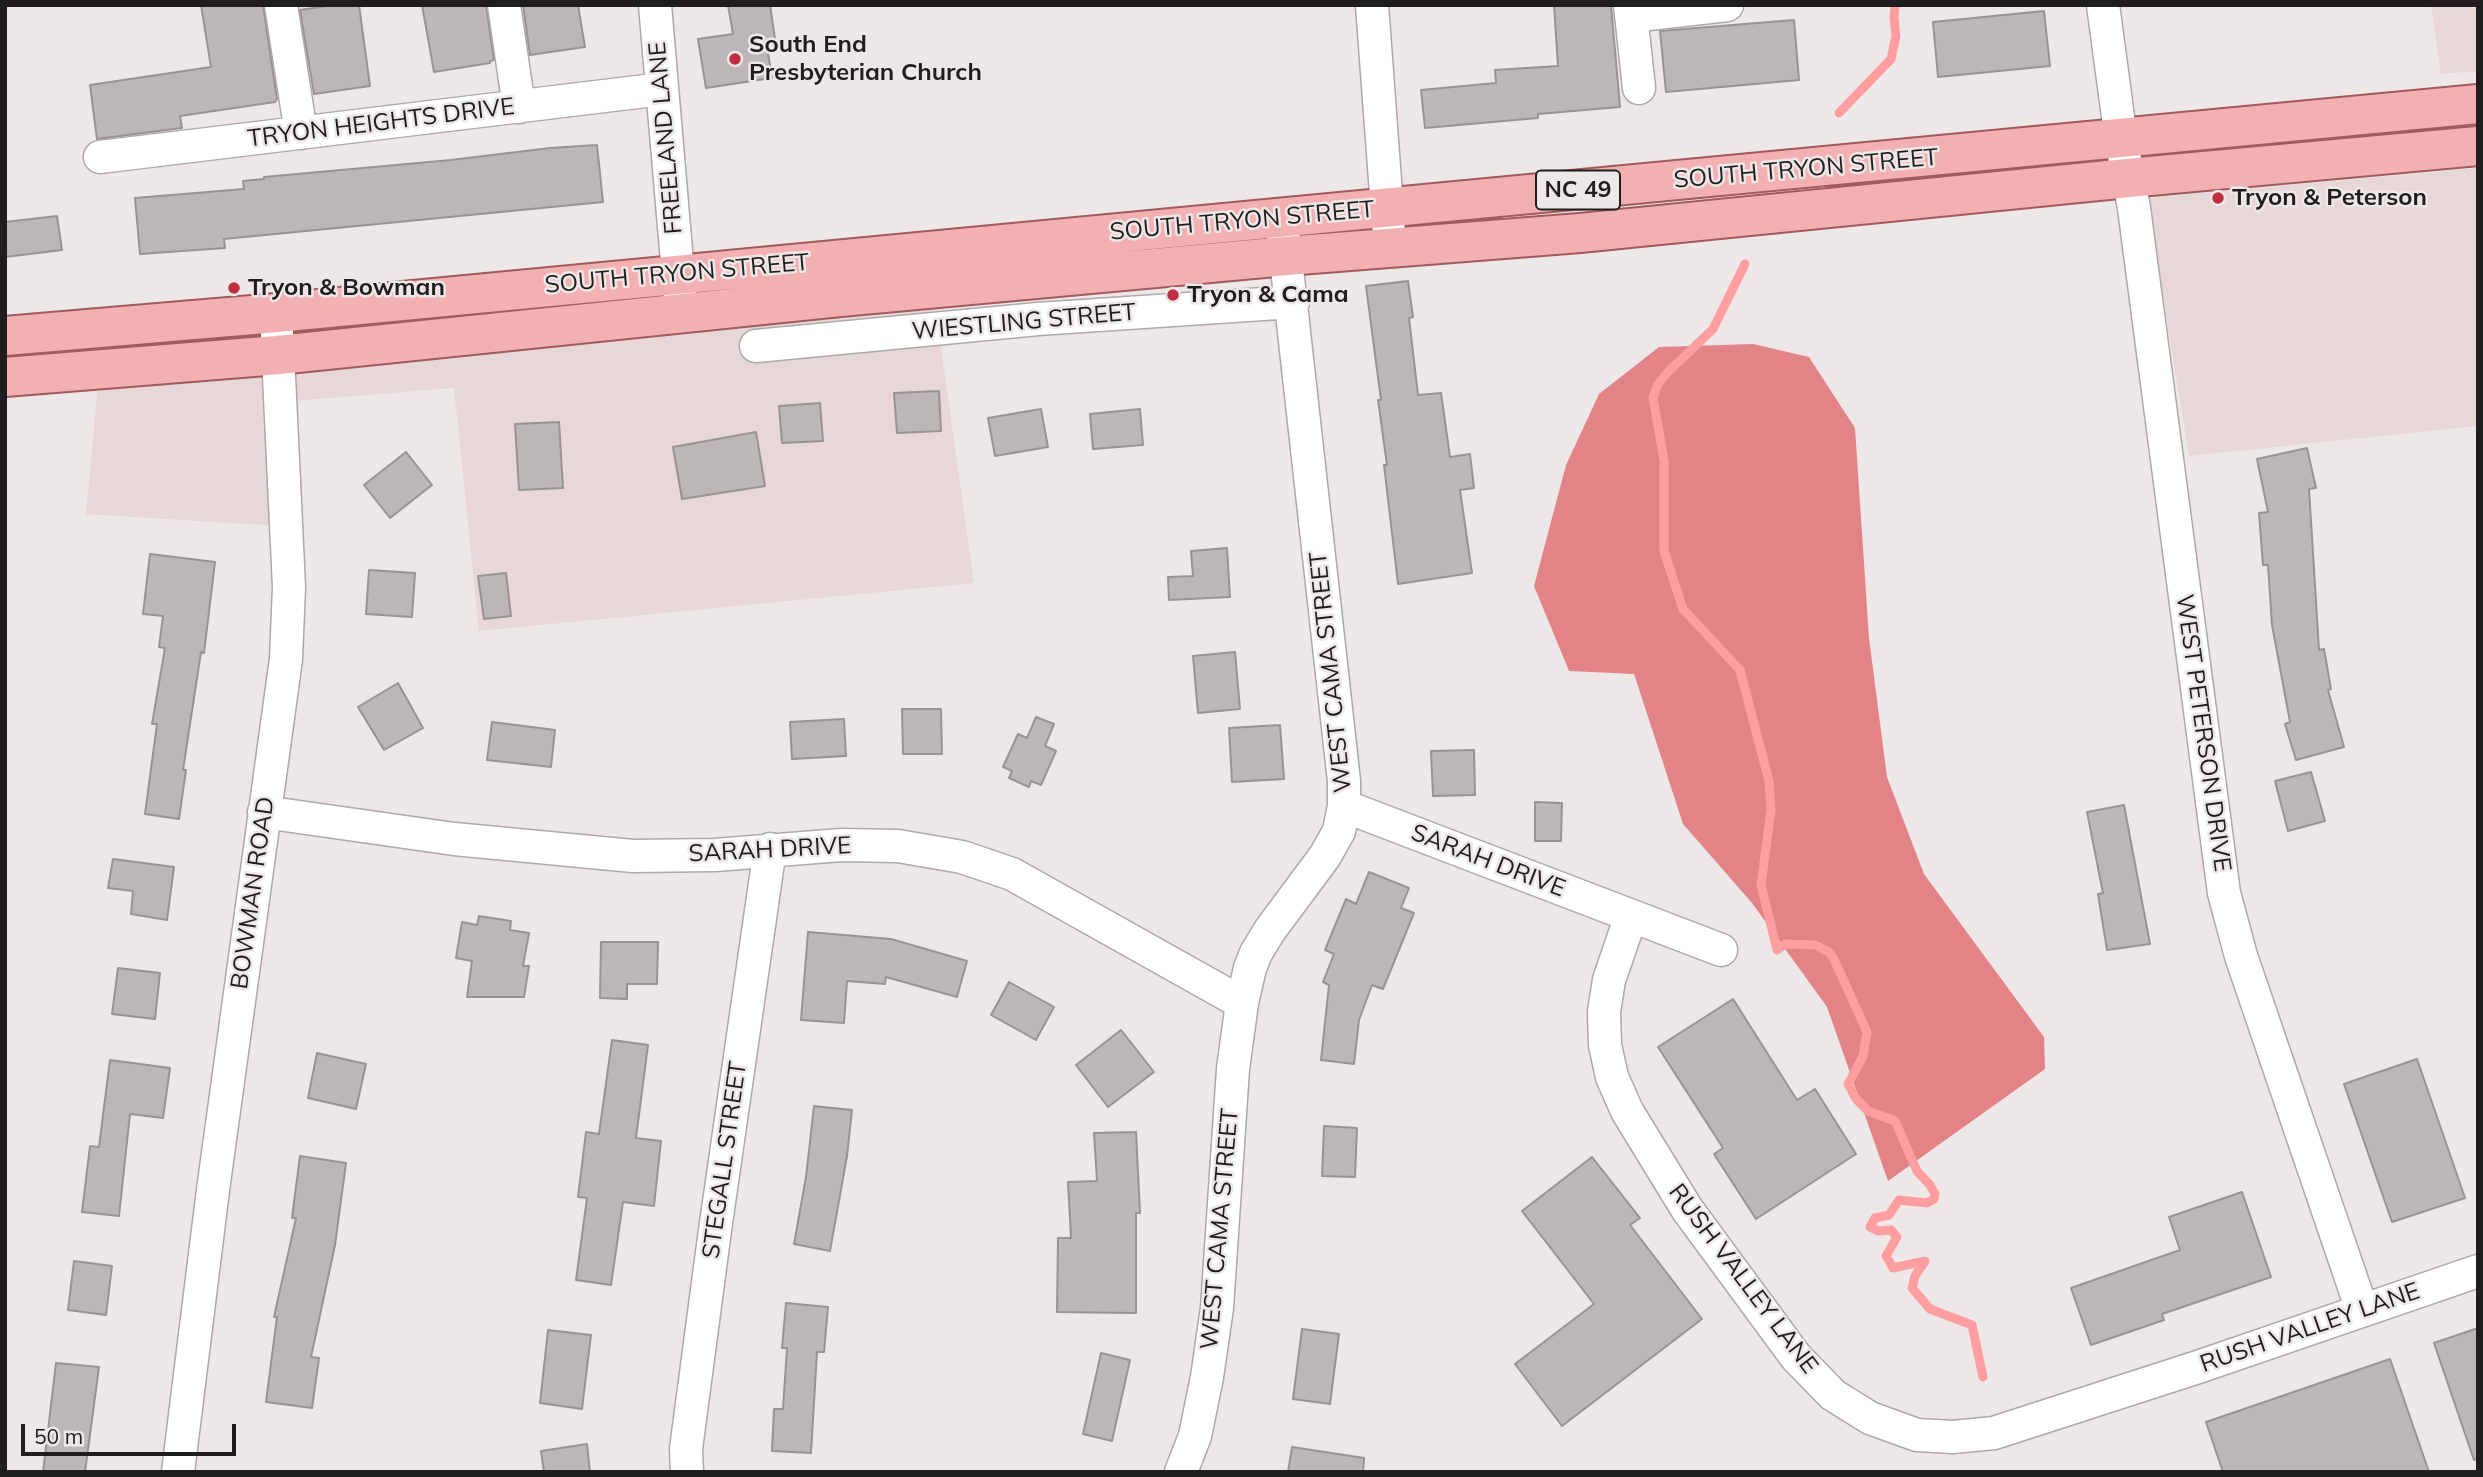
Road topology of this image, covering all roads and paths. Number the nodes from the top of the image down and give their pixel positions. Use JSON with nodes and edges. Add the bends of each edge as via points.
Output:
{"nodes":[{"id":1,"x":281,"y":5,"type":"edge"},
{"id":2,"x":504,"y":5,"type":"edge"},
{"id":3,"x":655,"y":5,"type":"edge"},
{"id":4,"x":1372,"y":5,"type":"edge"},
{"id":5,"x":1727,"y":5,"type":"edge"},
{"id":6,"x":2103,"y":5,"type":"edge"},
{"id":7,"x":1631,"y":10,"type":"edge"},
{"id":8,"x":1639,"y":88,"type":"dead end"},
{"id":9,"x":662,"y":89,"type":"junction"},
{"id":10,"x":2478,"y":104,"type":"edge"},
{"id":11,"x":519,"y":107,"type":"junction"},
{"id":12,"x":301,"y":133,"type":"junction"},
{"id":13,"x":2121,"y":139,"type":"junction"},
{"id":14,"x":2478,"y":146,"type":"edge"},
{"id":15,"x":100,"y":157,"type":"dead end"},
{"id":16,"x":2128,"y":178,"type":"junction"},
{"id":17,"x":1388,"y":208,"type":"junction"},
{"id":18,"x":1281,"y":218,"type":"junction"},
{"id":19,"x":1390,"y":248,"type":"junction"},
{"id":20,"x":1286,"y":256,"type":"junction"},
{"id":21,"x":678,"y":273,"type":"junction"},
{"id":22,"x":1293,"y":302,"type":"junction"},
{"id":23,"x":681,"y":312,"type":"junction"},
{"id":24,"x":275,"y":313,"type":"junction"},
{"id":25,"x":5,"y":336,"type":"edge"},
{"id":26,"x":756,"y":346,"type":"dead end"},
{"id":27,"x":278,"y":355,"type":"junction"},
{"id":28,"x":5,"y":377,"type":"edge"},
{"id":29,"x":1344,"y":806,"type":"junction"},
{"id":30,"x":264,"y":812,"type":"junction"},
{"id":31,"x":770,"y":849,"type":"junction"},
{"id":32,"x":1631,"y":916,"type":"junction"},
{"id":33,"x":1721,"y":950,"type":"dead end"},
{"id":34,"x":1242,"y":1003,"type":"junction"},
{"id":35,"x":2478,"y":1271,"type":"edge"},
{"id":36,"x":2362,"y":1310,"type":"junction"},
{"id":37,"x":178,"y":1472,"type":"edge"},
{"id":38,"x":687,"y":1472,"type":"edge"},
{"id":39,"x":1181,"y":1472,"type":"edge"}],
"edges":[{"from":1,"to":12,"type":"street"},
{"from":2,"to":11,"type":"street"},
{"from":3,"to":9,"type":"street","name":"FREELAND LANE"},
{"from":4,"to":17,"type":"street"},
{"from":5,"to":7,"type":"street"},
{"from":6,"to":13,"type":"street","name":"WEST PETERSON DRIVE"},
{"from":7,"to":8,"type":"street"},
{"from":9,"to":11,"type":"street","name":"TRYON HEIGHTS DRIVE"},
{"from":9,"to":21,"type":"street","name":"FREELAND LANE"},
{"from":10,"to":13,"type":"main road","name":"SOUTH TRYON STREET","number":"NC 49"},
{"from":11,"to":12,"type":"street","name":"TRYON HEIGHTS DRIVE"},
{"from":12,"to":15,"type":"street","name":"TRYON HEIGHTS DRIVE"},
{"from":13,"to":16,"type":"street","name":"WEST PETERSON DRIVE"},
{"from":13,"to":17,"type":"main road","name":"SOUTH TRYON STREET","number":"NC 49"},
{"from":14,"to":16,"type":"main road","name":"SOUTH TRYON STREET","number":"NC 49"},
{"from":16,"to":19,"type":"main road","name":"SOUTH TRYON STREET","number":"NC 49"},
{"from":16,"to":36,"type":"street","name":"WEST PETERSON DRIVE","via":[[2226,903]]},
{"from":17,"to":18,"type":"main road","name":"SOUTH TRYON STREET","number":"NC 49"},
{"from":17,"to":19,"type":"street"},
{"from":18,"to":20,"type":"street","name":"WEST CAMA STREET"},
{"from":18,"to":21,"type":"main road","name":"SOUTH TRYON STREET","number":"NC 49"},
{"from":19,"to":20,"type":"main road","name":"SOUTH TRYON STREET","number":"NC 49"},
{"from":20,"to":22,"type":"street","name":"WEST CAMA STREET"},
{"from":20,"to":23,"type":"main road","name":"SOUTH TRYON STREET","number":"NC 49"},
{"from":21,"to":23,"type":"street","name":"FREELAND LANE"},
{"from":21,"to":24,"type":"main road","name":"SOUTH TRYON STREET","number":"NC 49"},
{"from":22,"to":26,"type":"street","name":"WIESTLING STREET","via":[[1038,319]]},
{"from":22,"to":29,"type":"street","name":"WEST CAMA STREET"},
{"from":23,"to":27,"type":"main road","name":"SOUTH TRYON STREET","number":"NC 49"},
{"from":24,"to":25,"type":"main road","name":"SOUTH TRYON STREET","number":"NC 49"},
{"from":24,"to":27,"type":"street","name":"BOWMAN ROAD"},
{"from":27,"to":28,"type":"main road","name":"SOUTH TRYON STREET","number":"NC 49"},
{"from":27,"to":30,"type":"street","name":"BOWMAN ROAD","via":[[289,623]]},
{"from":29,"to":32,"type":"street","name":"SARAH DRIVE"},
{"from":29,"to":34,"type":"street","name":"WEST CAMA STREET","via":[[1339,831],[1325,856],[1255,953]]},
{"from":30,"to":31,"type":"street","name":"SARAH DRIVE","via":[[454,839],[633,856]]},
{"from":30,"to":37,"type":"street","name":"BOWMAN ROAD"},
{"from":31,"to":34,"type":"street","name":"SARAH DRIVE","via":[[898,846],[974,861],[1012,874]]},
{"from":31,"to":38,"type":"street","name":"STEGALL STREET","via":[[713,1243]]},
{"from":32,"to":33,"type":"street","name":"SARAH DRIVE"},
{"from":32,"to":36,"type":"street","name":"RUSH VALLEY LANE","via":[[1609,980],[1604,1012],[1612,1077],[1627,1111],[1687,1209],[1796,1357],[1833,1395],[1870,1418],[1916,1434],[1994,1433]]},
{"from":34,"to":39,"type":"street","name":"WEST CAMA STREET","via":[[1215,1321],[1195,1436]]},
{"from":35,"to":36,"type":"street","name":"RUSH VALLEY LANE"}]}
